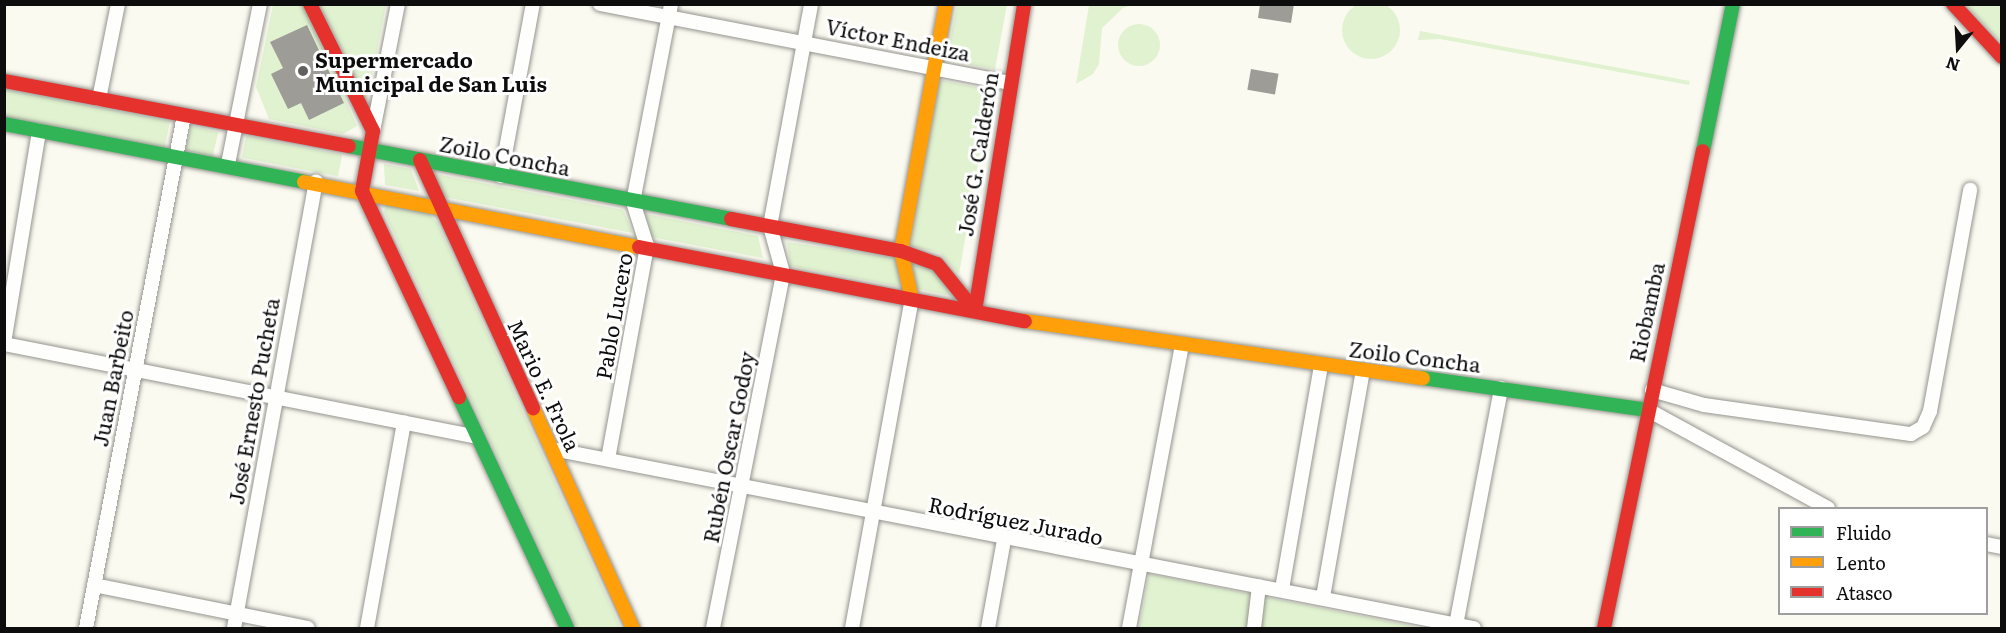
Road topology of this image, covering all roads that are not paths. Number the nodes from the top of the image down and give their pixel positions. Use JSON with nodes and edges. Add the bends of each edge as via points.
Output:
{"nodes":[{"id":1,"x":118,"y":4,"type":"edge"},
{"id":2,"x":260,"y":4,"type":"edge"},
{"id":3,"x":310,"y":4,"type":"edge"},
{"id":4,"x":398,"y":4,"type":"edge"},
{"id":5,"x":533,"y":4,"type":"edge"},
{"id":6,"x":600,"y":4,"type":"edge"},
{"id":7,"x":812,"y":4,"type":"edge"},
{"id":8,"x":946,"y":4,"type":"edge"},
{"id":9,"x":1024,"y":4,"type":"edge"},
{"id":10,"x":1733,"y":4,"type":"edge"},
{"id":11,"x":1953,"y":4,"type":"edge"},
{"id":12,"x":670,"y":11,"type":"edge"},
{"id":13,"x":804,"y":43,"type":"junction"},
{"id":14,"x":2001,"y":57,"type":"edge"},
{"id":15,"x":934,"y":66,"type":"junction"},
{"id":16,"x":4,"y":81,"type":"edge"},
{"id":17,"x":1010,"y":83,"type":"junction"},
{"id":18,"x":99,"y":99,"type":"junction"},
{"id":19,"x":184,"y":115,"type":"junction"},
{"id":20,"x":4,"y":124,"type":"edge"},
{"id":21,"x":236,"y":126,"type":"junction"},
{"id":22,"x":39,"y":131,"type":"junction"},
{"id":23,"x":373,"y":131,"type":"junction"},
{"id":24,"x":369,"y":151,"type":"junction"},
{"id":25,"x":176,"y":156,"type":"junction"},
{"id":26,"x":420,"y":160,"type":"junction"},
{"id":27,"x":228,"y":164,"type":"junction"},
{"id":28,"x":501,"y":176,"type":"junction"},
{"id":29,"x":316,"y":182,"type":"junction"},
{"id":30,"x":1970,"y":190,"type":"dead end"},
{"id":31,"x":362,"y":191,"type":"junction"},
{"id":32,"x":633,"y":202,"type":"junction"},
{"id":33,"x":440,"y":206,"type":"junction"},
{"id":34,"x":770,"y":226,"type":"junction"},
{"id":35,"x":647,"y":246,"type":"junction"},
{"id":36,"x":900,"y":251,"type":"junction"},
{"id":37,"x":783,"y":273,"type":"junction"},
{"id":38,"x":912,"y":299,"type":"junction"},
{"id":39,"x":975,"y":311,"type":"junction"},
{"id":40,"x":4,"y":343,"type":"edge"},
{"id":41,"x":1182,"y":346,"type":"junction"},
{"id":42,"x":1322,"y":366,"type":"junction"},
{"id":43,"x":135,"y":371,"type":"junction"},
{"id":44,"x":1364,"y":371,"type":"junction"},
{"id":45,"x":1501,"y":387,"type":"junction"},
{"id":46,"x":1652,"y":390,"type":"junction"},
{"id":47,"x":274,"y":398,"type":"junction"},
{"id":48,"x":1648,"y":410,"type":"junction"},
{"id":49,"x":404,"y":422,"type":"junction"},
{"id":50,"x":474,"y":436,"type":"junction"},
{"id":51,"x":552,"y":449,"type":"junction"},
{"id":52,"x":608,"y":459,"type":"junction"},
{"id":53,"x":743,"y":486,"type":"junction"},
{"id":54,"x":1826,"y":507,"type":"edge"},
{"id":55,"x":874,"y":513,"type":"junction"},
{"id":56,"x":1004,"y":540,"type":"junction"},
{"id":57,"x":1141,"y":566,"type":"junction"},
{"id":58,"x":94,"y":585,"type":"junction"},
{"id":59,"x":1259,"y":586,"type":"junction"},
{"id":60,"x":1282,"y":590,"type":"junction"},
{"id":61,"x":1323,"y":597,"type":"junction"},
{"id":62,"x":235,"y":621,"type":"edge"},
{"id":63,"x":1456,"y":625,"type":"junction"},
{"id":64,"x":86,"y":628,"type":"edge"},
{"id":65,"x":308,"y":628,"type":"edge"},
{"id":66,"x":368,"y":628,"type":"edge"},
{"id":67,"x":567,"y":628,"type":"edge"},
{"id":68,"x":633,"y":628,"type":"edge"},
{"id":69,"x":713,"y":628,"type":"edge"},
{"id":70,"x":852,"y":628,"type":"edge"},
{"id":71,"x":988,"y":628,"type":"edge"},
{"id":72,"x":1129,"y":628,"type":"edge"},
{"id":73,"x":1254,"y":628,"type":"edge"},
{"id":74,"x":1474,"y":628,"type":"edge"},
{"id":75,"x":1604,"y":628,"type":"edge"}],
"edges":[{"from":1,"to":18,"type":"street"},
{"from":2,"to":21,"type":"street"},
{"from":3,"to":23,"type":"street"},
{"from":4,"to":23,"type":"street"},
{"from":5,"to":28,"type":"street"},
{"from":6,"to":12,"type":"street","name":"Víctor Endeiza"},
{"from":7,"to":13,"type":"street"},
{"from":8,"to":15,"type":"street"},
{"from":9,"to":17,"type":"street","name":"José G. Calderón"},
{"from":10,"to":46,"type":"street","name":"Riobamba"},
{"from":11,"to":14,"type":"street"},
{"from":12,"to":13,"type":"street","name":"Víctor Endeiza"},
{"from":12,"to":32,"type":"street","name":"Pablo Lucero"},
{"from":13,"to":15,"type":"street","name":"Víctor Endeiza"},
{"from":13,"to":34,"type":"street"},
{"from":15,"to":17,"type":"street","name":"Víctor Endeiza"},
{"from":15,"to":36,"type":"street"},
{"from":16,"to":18,"type":"street","name":"Zoilo Concha"},
{"from":17,"to":39,"type":"street","name":"José G. Calderón"},
{"from":18,"to":19,"type":"street","name":"Zoilo Concha"},
{"from":19,"to":21,"type":"street","name":"Zoilo Concha"},
{"from":19,"to":25,"type":"street","name":"Juan Barbeito"},
{"from":20,"to":22,"type":"street","name":"Zoilo Concha"},
{"from":21,"to":24,"type":"street","name":"Zoilo Concha"},
{"from":21,"to":27,"type":"street"},
{"from":22,"to":25,"type":"street","name":"Zoilo Concha"},
{"from":22,"to":40,"type":"street"},
{"from":23,"to":24,"type":"street"},
{"from":24,"to":26,"type":"street","name":"Zoilo Concha"},
{"from":24,"to":31,"type":"street"},
{"from":25,"to":27,"type":"street","name":"Zoilo Concha"},
{"from":25,"to":43,"type":"street","name":"Juan Barbeito"},
{"from":26,"to":28,"type":"street","name":"Zoilo Concha"},
{"from":26,"to":33,"type":"street","name":"Mario E. Frola"},
{"from":27,"to":29,"type":"street","name":"Zoilo Concha"},
{"from":28,"to":32,"type":"street","name":"Zoilo Concha"},
{"from":29,"to":31,"type":"street","name":"Zoilo Concha"},
{"from":29,"to":47,"type":"street","name":"José Ernesto Pucheta"},
{"from":30,"to":46,"type":"street","via":[[1930,411],[1923,427],[1911,434],[1704,405]]},
{"from":31,"to":33,"type":"street","name":"Zoilo Concha"},
{"from":31,"to":50,"type":"street"},
{"from":32,"to":34,"type":"street","name":"Zoilo Concha"},
{"from":32,"to":35,"type":"street","name":"Pablo Lucero"},
{"from":33,"to":35,"type":"street","name":"Zoilo Concha"},
{"from":33,"to":51,"type":"street","name":"Mario E. Frola"},
{"from":34,"to":36,"type":"street","name":"Zoilo Concha"},
{"from":34,"to":37,"type":"street"},
{"from":35,"to":37,"type":"street","name":"Zoilo Concha"},
{"from":35,"to":52,"type":"street","name":"Pablo Lucero"},
{"from":36,"to":38,"type":"street"},
{"from":36,"to":39,"type":"street","name":"Zoilo Concha","via":[[937,264]]},
{"from":37,"to":38,"type":"street","name":"Zoilo Concha"},
{"from":37,"to":53,"type":"street","name":"Rubén Oscar Godoy"},
{"from":38,"to":39,"type":"street","name":"Zoilo Concha"},
{"from":38,"to":55,"type":"street"},
{"from":39,"to":41,"type":"street","name":"Zoilo Concha"},
{"from":40,"to":43,"type":"street"},
{"from":41,"to":42,"type":"street","name":"Zoilo Concha"},
{"from":41,"to":57,"type":"street"},
{"from":42,"to":44,"type":"street","name":"Zoilo Concha"},
{"from":42,"to":60,"type":"street"},
{"from":43,"to":47,"type":"street"},
{"from":43,"to":58,"type":"street","name":"Juan Barbeito"},
{"from":44,"to":45,"type":"street","name":"Zoilo Concha"},
{"from":44,"to":61,"type":"street"},
{"from":45,"to":48,"type":"street","name":"Zoilo Concha"},
{"from":45,"to":63,"type":"street"},
{"from":46,"to":48,"type":"street","name":"Riobamba"},
{"from":47,"to":49,"type":"street"},
{"from":47,"to":62,"type":"street","name":"José Ernesto Pucheta"},
{"from":48,"to":54,"type":"street","name":"Zoilo Concha"},
{"from":48,"to":75,"type":"street","name":"Riobamba"},
{"from":49,"to":50,"type":"street"},
{"from":49,"to":66,"type":"street"},
{"from":50,"to":67,"type":"street"},
{"from":51,"to":52,"type":"street","name":"Rodríguez Jurado"},
{"from":51,"to":68,"type":"street","name":"Mario E. Frola"},
{"from":52,"to":53,"type":"street","name":"Rodríguez Jurado"},
{"from":53,"to":55,"type":"street","name":"Rodríguez Jurado"},
{"from":53,"to":69,"type":"street","name":"Rubén Oscar Godoy"},
{"from":55,"to":56,"type":"street","name":"Rodríguez Jurado"},
{"from":55,"to":70,"type":"street"},
{"from":56,"to":57,"type":"street","name":"Rodríguez Jurado"},
{"from":56,"to":71,"type":"street"},
{"from":57,"to":59,"type":"street","name":"Rodríguez Jurado"},
{"from":57,"to":72,"type":"street"},
{"from":58,"to":62,"type":"street"},
{"from":58,"to":64,"type":"street","name":"Juan Barbeito"},
{"from":59,"to":60,"type":"street","name":"Rodríguez Jurado"},
{"from":59,"to":73,"type":"street"},
{"from":60,"to":61,"type":"street","name":"Rodríguez Jurado"},
{"from":61,"to":63,"type":"street","name":"Rodríguez Jurado"},
{"from":62,"to":65,"type":"street"},
{"from":63,"to":74,"type":"street","name":"Rodríguez Jurado"}]}
